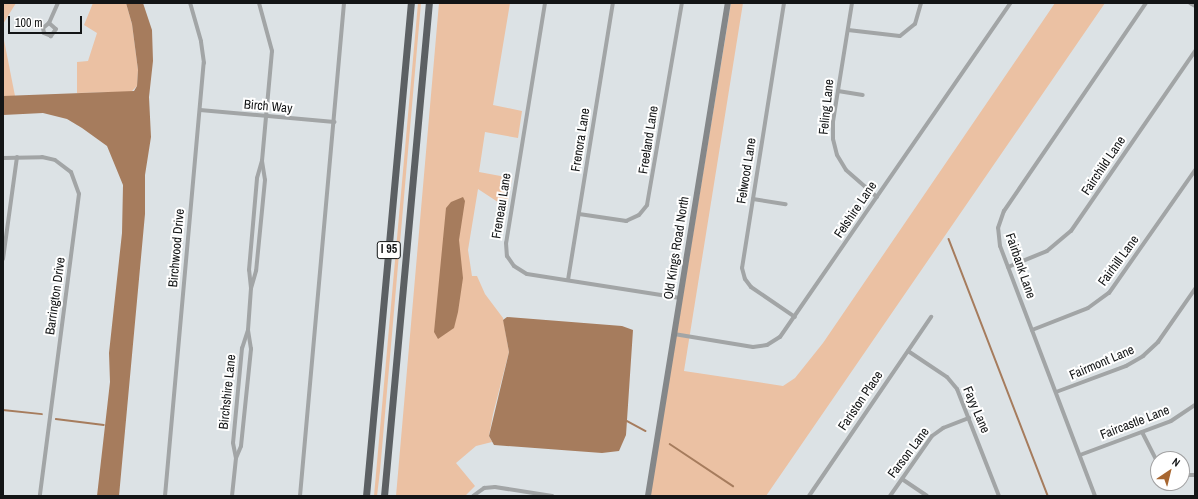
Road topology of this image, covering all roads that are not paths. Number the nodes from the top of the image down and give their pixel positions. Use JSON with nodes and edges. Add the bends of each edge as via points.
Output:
{"nodes":[{"id":1,"x":58,"y":3,"type":"edge"},
{"id":2,"x":190,"y":3,"type":"edge"},
{"id":3,"x":259,"y":3,"type":"edge"},
{"id":4,"x":344,"y":3,"type":"edge"},
{"id":5,"x":411,"y":3,"type":"edge"},
{"id":6,"x":428,"y":3,"type":"edge"},
{"id":7,"x":545,"y":3,"type":"edge"},
{"id":8,"x":613,"y":3,"type":"edge"},
{"id":9,"x":682,"y":3,"type":"edge"},
{"id":10,"x":728,"y":3,"type":"edge"},
{"id":11,"x":784,"y":3,"type":"edge"},
{"id":12,"x":852,"y":3,"type":"edge"},
{"id":13,"x":921,"y":3,"type":"edge"},
{"id":14,"x":1010,"y":3,"type":"edge"},
{"id":15,"x":1146,"y":3,"type":"edge"},
{"id":16,"x":1190,"y":3,"type":"edge"},
{"id":17,"x":1195,"y":6,"type":"edge"},
{"id":18,"x":49,"y":23,"type":"dead end"},
{"id":19,"x":848,"y":30,"type":"junction"},
{"id":20,"x":1195,"y":51,"type":"edge"},
{"id":21,"x":838,"y":91,"type":"junction"},
{"id":22,"x":863,"y":95,"type":"dead end"},
{"id":23,"x":200,"y":110,"type":"junction"},
{"id":24,"x":266,"y":117,"type":"junction"},
{"id":25,"x":334,"y":122,"type":"junction"},
{"id":26,"x":17,"y":157,"type":"junction"},
{"id":27,"x":3,"y":158,"type":"edge"},
{"id":28,"x":262,"y":161,"type":"junction"},
{"id":29,"x":1195,"y":170,"type":"edge"},
{"id":30,"x":877,"y":197,"type":"junction"},
{"id":31,"x":753,"y":199,"type":"junction"},
{"id":32,"x":786,"y":204,"type":"dead end"},
{"id":33,"x":579,"y":214,"type":"junction"},
{"id":34,"x":3,"y":259,"type":"edge"},
{"id":35,"x":1008,"y":267,"type":"junction"},
{"id":36,"x":568,"y":280,"type":"junction"},
{"id":37,"x":251,"y":288,"type":"junction"},
{"id":38,"x":1195,"y":289,"type":"edge"},
{"id":39,"x":680,"y":298,"type":"junction"},
{"id":40,"x":795,"y":317,"type":"junction"},
{"id":41,"x":931,"y":317,"type":"dead end"},
{"id":42,"x":248,"y":330,"type":"junction"},
{"id":43,"x":1032,"y":330,"type":"junction"},
{"id":44,"x":674,"y":334,"type":"junction"},
{"id":45,"x":908,"y":351,"type":"junction"},
{"id":46,"x":1056,"y":392,"type":"junction"},
{"id":47,"x":1195,"y":405,"type":"edge"},
{"id":48,"x":969,"y":418,"type":"junction"},
{"id":49,"x":1142,"y":432,"type":"junction"},
{"id":50,"x":1152,"y":451,"type":"edge"},
{"id":51,"x":1080,"y":455,"type":"junction"},
{"id":52,"x":236,"y":458,"type":"junction"},
{"id":53,"x":902,"y":479,"type":"junction"},
{"id":54,"x":40,"y":496,"type":"edge"},
{"id":55,"x":165,"y":496,"type":"edge"},
{"id":56,"x":232,"y":496,"type":"edge"},
{"id":57,"x":300,"y":496,"type":"edge"},
{"id":58,"x":366,"y":496,"type":"edge"},
{"id":59,"x":384,"y":496,"type":"edge"},
{"id":60,"x":473,"y":496,"type":"edge"},
{"id":61,"x":552,"y":496,"type":"edge"},
{"id":62,"x":648,"y":496,"type":"edge"},
{"id":63,"x":808,"y":496,"type":"edge"},
{"id":64,"x":890,"y":496,"type":"edge"},
{"id":65,"x":927,"y":496,"type":"edge"},
{"id":66,"x":999,"y":496,"type":"edge"},
{"id":67,"x":1095,"y":496,"type":"edge"}],
"edges":[{"from":1,"to":18,"type":"street"},
{"from":2,"to":23,"type":"street","name":"Birchwood Drive","via":[[204,56]]},
{"from":3,"to":24,"type":"street","name":"Birchshire Lane","via":[[272,47]]},
{"from":4,"to":25,"type":"street"},
{"from":5,"to":58,"type":"highway","number":"I 95"},
{"from":6,"to":59,"type":"highway","number":"I 95"},
{"from":7,"to":36,"type":"street","name":"Freneau Lane","via":[[506,250],[511,263],[520,271]]},
{"from":8,"to":33,"type":"street","name":"Frenora Lane"},
{"from":9,"to":33,"type":"street","name":"Freeland Lane","via":[[647,205],[641,214],[628,220]]},
{"from":10,"to":39,"type":"street","name":"Old Kings Road North"},
{"from":11,"to":31,"type":"street","name":"Felwood Lane"},
{"from":12,"to":19,"type":"street","name":"Feling Lane"},
{"from":13,"to":19,"type":"street","via":[[915,24],[900,36]]},
{"from":14,"to":30,"type":"street","name":"Felshire Lane"},
{"from":15,"to":35,"type":"street","name":"Fairbank Lane","via":[[1002,214],[997,235]]},
{"from":16,"to":17,"type":"street"},
{"from":19,"to":21,"type":"street","name":"Feling Lane"},
{"from":20,"to":35,"type":"street","name":"Fairchild Lane","via":[[1071,231],[1047,251]]},
{"from":21,"to":22,"type":"street"},
{"from":21,"to":30,"type":"street","name":"Feling Lane","via":[[833,129],[837,155],[853,179]]},
{"from":23,"to":24,"type":"street","name":"Birch Way"},
{"from":23,"to":55,"type":"street","name":"Birchwood Drive"},
{"from":24,"to":25,"type":"street","name":"Birch Way"},
{"from":24,"to":28,"type":"street","name":"Birchshire Lane"},
{"from":25,"to":57,"type":"street"},
{"from":26,"to":27,"type":"street","name":"Barrington Drive"},
{"from":26,"to":34,"type":"street"},
{"from":26,"to":54,"type":"street","name":"Barrington Drive","via":[[42,157],[58,162],[71,172],[79,194]]},
{"from":28,"to":37,"type":"street","name":"Birchshire Lane","via":[[257,178],[249,270]]},
{"from":28,"to":37,"type":"street","name":"Birchshire Lane","via":[[265,180],[256,271]]},
{"from":29,"to":43,"type":"street","name":"Fairhill Lane","via":[[1109,293],[1088,308]]},
{"from":30,"to":40,"type":"street","name":"Felshire Lane"},
{"from":31,"to":32,"type":"street"},
{"from":31,"to":40,"type":"street","name":"Felwood Lane","via":[[742,260],[744,276],[754,290]]},
{"from":33,"to":36,"type":"street","name":"Frenora Lane"},
{"from":35,"to":43,"type":"street","name":"Fairbank Lane"},
{"from":36,"to":39,"type":"street","name":"Freneau Lane"},
{"from":37,"to":42,"type":"street","name":"Birchshire Lane"},
{"from":38,"to":46,"type":"street","name":"Fairmont Lane","via":[[1161,338],[1143,356],[1126,366]]},
{"from":39,"to":44,"type":"street","name":"Old Kings Road North"},
{"from":40,"to":44,"type":"street","name":"Felshire Lane","via":[[780,337],[760,346]]},
{"from":41,"to":45,"type":"street","name":"Fariston Place"},
{"from":42,"to":52,"type":"street","name":"Birchshire Lane","via":[[251,349],[242,438]]},
{"from":42,"to":52,"type":"street","name":"Birchshire Lane","via":[[240,364],[233,443]]},
{"from":43,"to":46,"type":"street","name":"Fairbank Lane"},
{"from":44,"to":62,"type":"street","name":"Old Kings Road North"},
{"from":45,"to":48,"type":"street","name":"Fayy Lane","via":[[951,381],[959,392]]},
{"from":45,"to":63,"type":"street","name":"Fariston Place"},
{"from":46,"to":51,"type":"street","name":"Fairbank Lane"},
{"from":47,"to":49,"type":"street","name":"Faircastle Lane","via":[[1175,419]]},
{"from":48,"to":53,"type":"street","name":"Farson Lane","via":[[934,434]]},
{"from":48,"to":66,"type":"street","name":"Fayy Lane"},
{"from":49,"to":50,"type":"street"},
{"from":49,"to":51,"type":"street","name":"Faircastle Lane"},
{"from":51,"to":67,"type":"street","name":"Fairbank Lane"},
{"from":52,"to":56,"type":"street","name":"Birchshire Lane"},
{"from":53,"to":64,"type":"street","name":"Farson Lane"},
{"from":53,"to":65,"type":"street"},
{"from":60,"to":61,"type":"street","via":[[484,488],[495,487]]}]}
